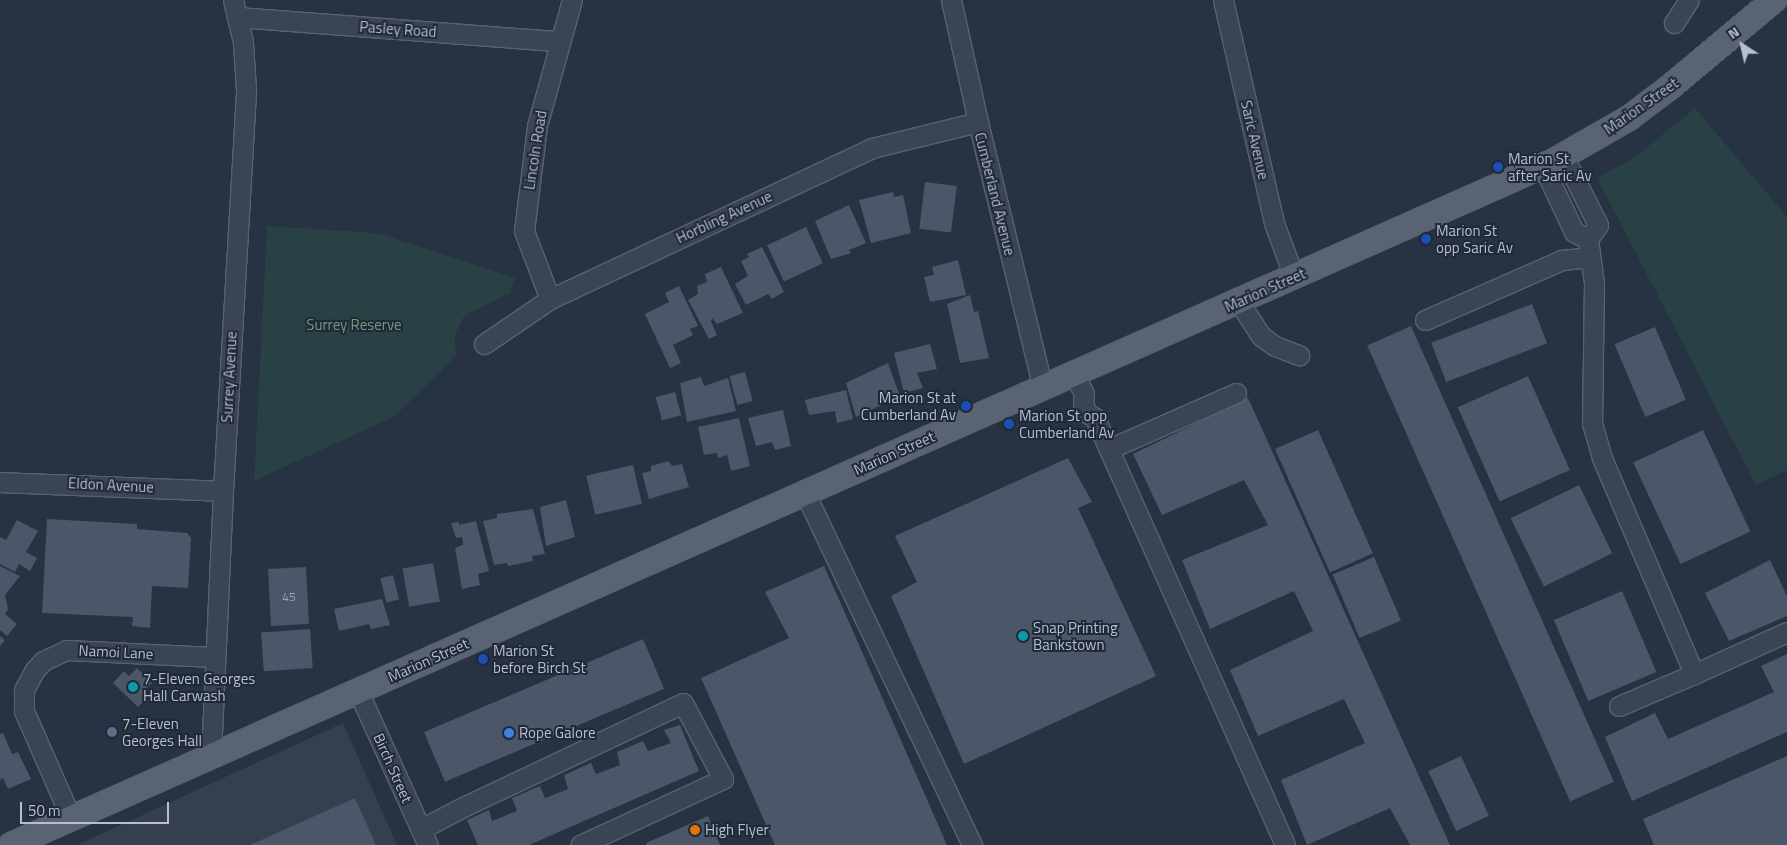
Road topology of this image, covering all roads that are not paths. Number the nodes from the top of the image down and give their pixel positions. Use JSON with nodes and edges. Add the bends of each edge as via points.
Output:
{"nodes":[{"id":1,"x":572,"y":0,"type":"edge"},
{"id":2,"x":950,"y":0,"type":"edge"},
{"id":3,"x":1223,"y":0,"type":"edge"},
{"id":4,"x":1689,"y":0,"type":"edge"},
{"id":5,"x":1774,"y":0,"type":"edge"},
{"id":6,"x":235,"y":8,"type":"edge"},
{"id":7,"x":1674,"y":23,"type":"dead end"},
{"id":8,"x":559,"y":41,"type":"junction"},
{"id":9,"x":978,"y":122,"type":"junction"},
{"id":10,"x":1564,"y":156,"type":"junction"},
{"id":11,"x":1543,"y":166,"type":"junction"},
{"id":12,"x":1589,"y":248,"type":"junction"},
{"id":13,"x":1294,"y":277,"type":"junction"},
{"id":14,"x":550,"y":299,"type":"junction"},
{"id":15,"x":1239,"y":302,"type":"junction"},
{"id":16,"x":1425,"y":320,"type":"dead end"},
{"id":17,"x":484,"y":344,"type":"dead end"},
{"id":18,"x":1299,"y":355,"type":"dead end"},
{"id":19,"x":1079,"y":384,"type":"junction"},
{"id":20,"x":1043,"y":388,"type":"junction"},
{"id":21,"x":1236,"y":393,"type":"dead end"},
{"id":22,"x":1109,"y":449,"type":"junction"},
{"id":23,"x":0,"y":482,"type":"edge"},
{"id":24,"x":223,"y":491,"type":"junction"},
{"id":25,"x":805,"y":493,"type":"junction"},
{"id":26,"x":1787,"y":632,"type":"edge"},
{"id":27,"x":214,"y":657,"type":"junction"},
{"id":28,"x":1694,"y":674,"type":"junction"},
{"id":29,"x":358,"y":691,"type":"junction"},
{"id":30,"x":1619,"y":706,"type":"dead end"},
{"id":31,"x":211,"y":756,"type":"junction"},
{"id":32,"x":71,"y":818,"type":"junction"},
{"id":33,"x":424,"y":837,"type":"edge"},
{"id":34,"x":11,"y":845,"type":"edge"},
{"id":35,"x":580,"y":845,"type":"edge"},
{"id":36,"x":972,"y":845,"type":"edge"},
{"id":37,"x":1285,"y":845,"type":"edge"}],
"edges":[{"from":1,"to":8,"type":"street","name":"Lincoln Road"},
{"from":2,"to":9,"type":"street","name":"Cumberland Avenue"},
{"from":3,"to":13,"type":"street","name":"Saric Avenue","via":[[1274,223]]},
{"from":4,"to":7,"type":"street"},
{"from":5,"to":10,"type":"main road","name":"Marion Street","via":[[1636,112]]},
{"from":6,"to":8,"type":"street","name":"Pasley Road"},
{"from":6,"to":24,"type":"street","name":"Surrey Avenue","via":[[243,42],[246,90]]},
{"from":8,"to":14,"type":"street","name":"Lincoln Road","via":[[537,126],[524,231]]},
{"from":9,"to":14,"type":"street","name":"Horbling Avenue","via":[[872,148]]},
{"from":9,"to":20,"type":"street","name":"Cumberland Avenue"},
{"from":10,"to":11,"type":"main road","name":"Marion Street"},
{"from":10,"to":12,"type":"street","via":[[1598,225]]},
{"from":11,"to":12,"type":"street","via":[[1574,232]]},
{"from":11,"to":13,"type":"main road","name":"Marion Street"},
{"from":12,"to":16,"type":"street"},
{"from":12,"to":28,"type":"street","via":[[1594,283],[1592,423],[1602,458]]},
{"from":13,"to":15,"type":"main road","name":"Marion Street"},
{"from":14,"to":17,"type":"street","name":"Horbling Avenue"},
{"from":15,"to":18,"type":"street","via":[[1261,336],[1275,346]]},
{"from":15,"to":19,"type":"main road","name":"Marion Street"},
{"from":19,"to":20,"type":"main road","name":"Marion Street"},
{"from":19,"to":22,"type":"street","via":[[1087,413],[1095,418]]},
{"from":20,"to":25,"type":"main road","name":"Marion Street"},
{"from":21,"to":22,"type":"street"},
{"from":22,"to":37,"type":"street"},
{"from":23,"to":24,"type":"street","name":"Eldon Avenue"},
{"from":24,"to":27,"type":"street","name":"Surrey Avenue"},
{"from":25,"to":29,"type":"main road","name":"Marion Street"},
{"from":25,"to":36,"type":"street"},
{"from":26,"to":28,"type":"street"},
{"from":27,"to":31,"type":"street","name":"Surrey Avenue"},
{"from":27,"to":32,"type":"street","name":"Namoi Lane","via":[[67,650],[48,658],[34,671],[24,690],[24,711]]},
{"from":28,"to":30,"type":"street"},
{"from":29,"to":31,"type":"main road","name":"Marion Street"},
{"from":29,"to":33,"type":"street","name":"Birch Street"},
{"from":31,"to":32,"type":"main road","name":"Marion Street"},
{"from":32,"to":34,"type":"main road","name":"Marion Street"},
{"from":33,"to":35,"type":"street","via":[[462,807],[683,703],[723,780]]}]}
